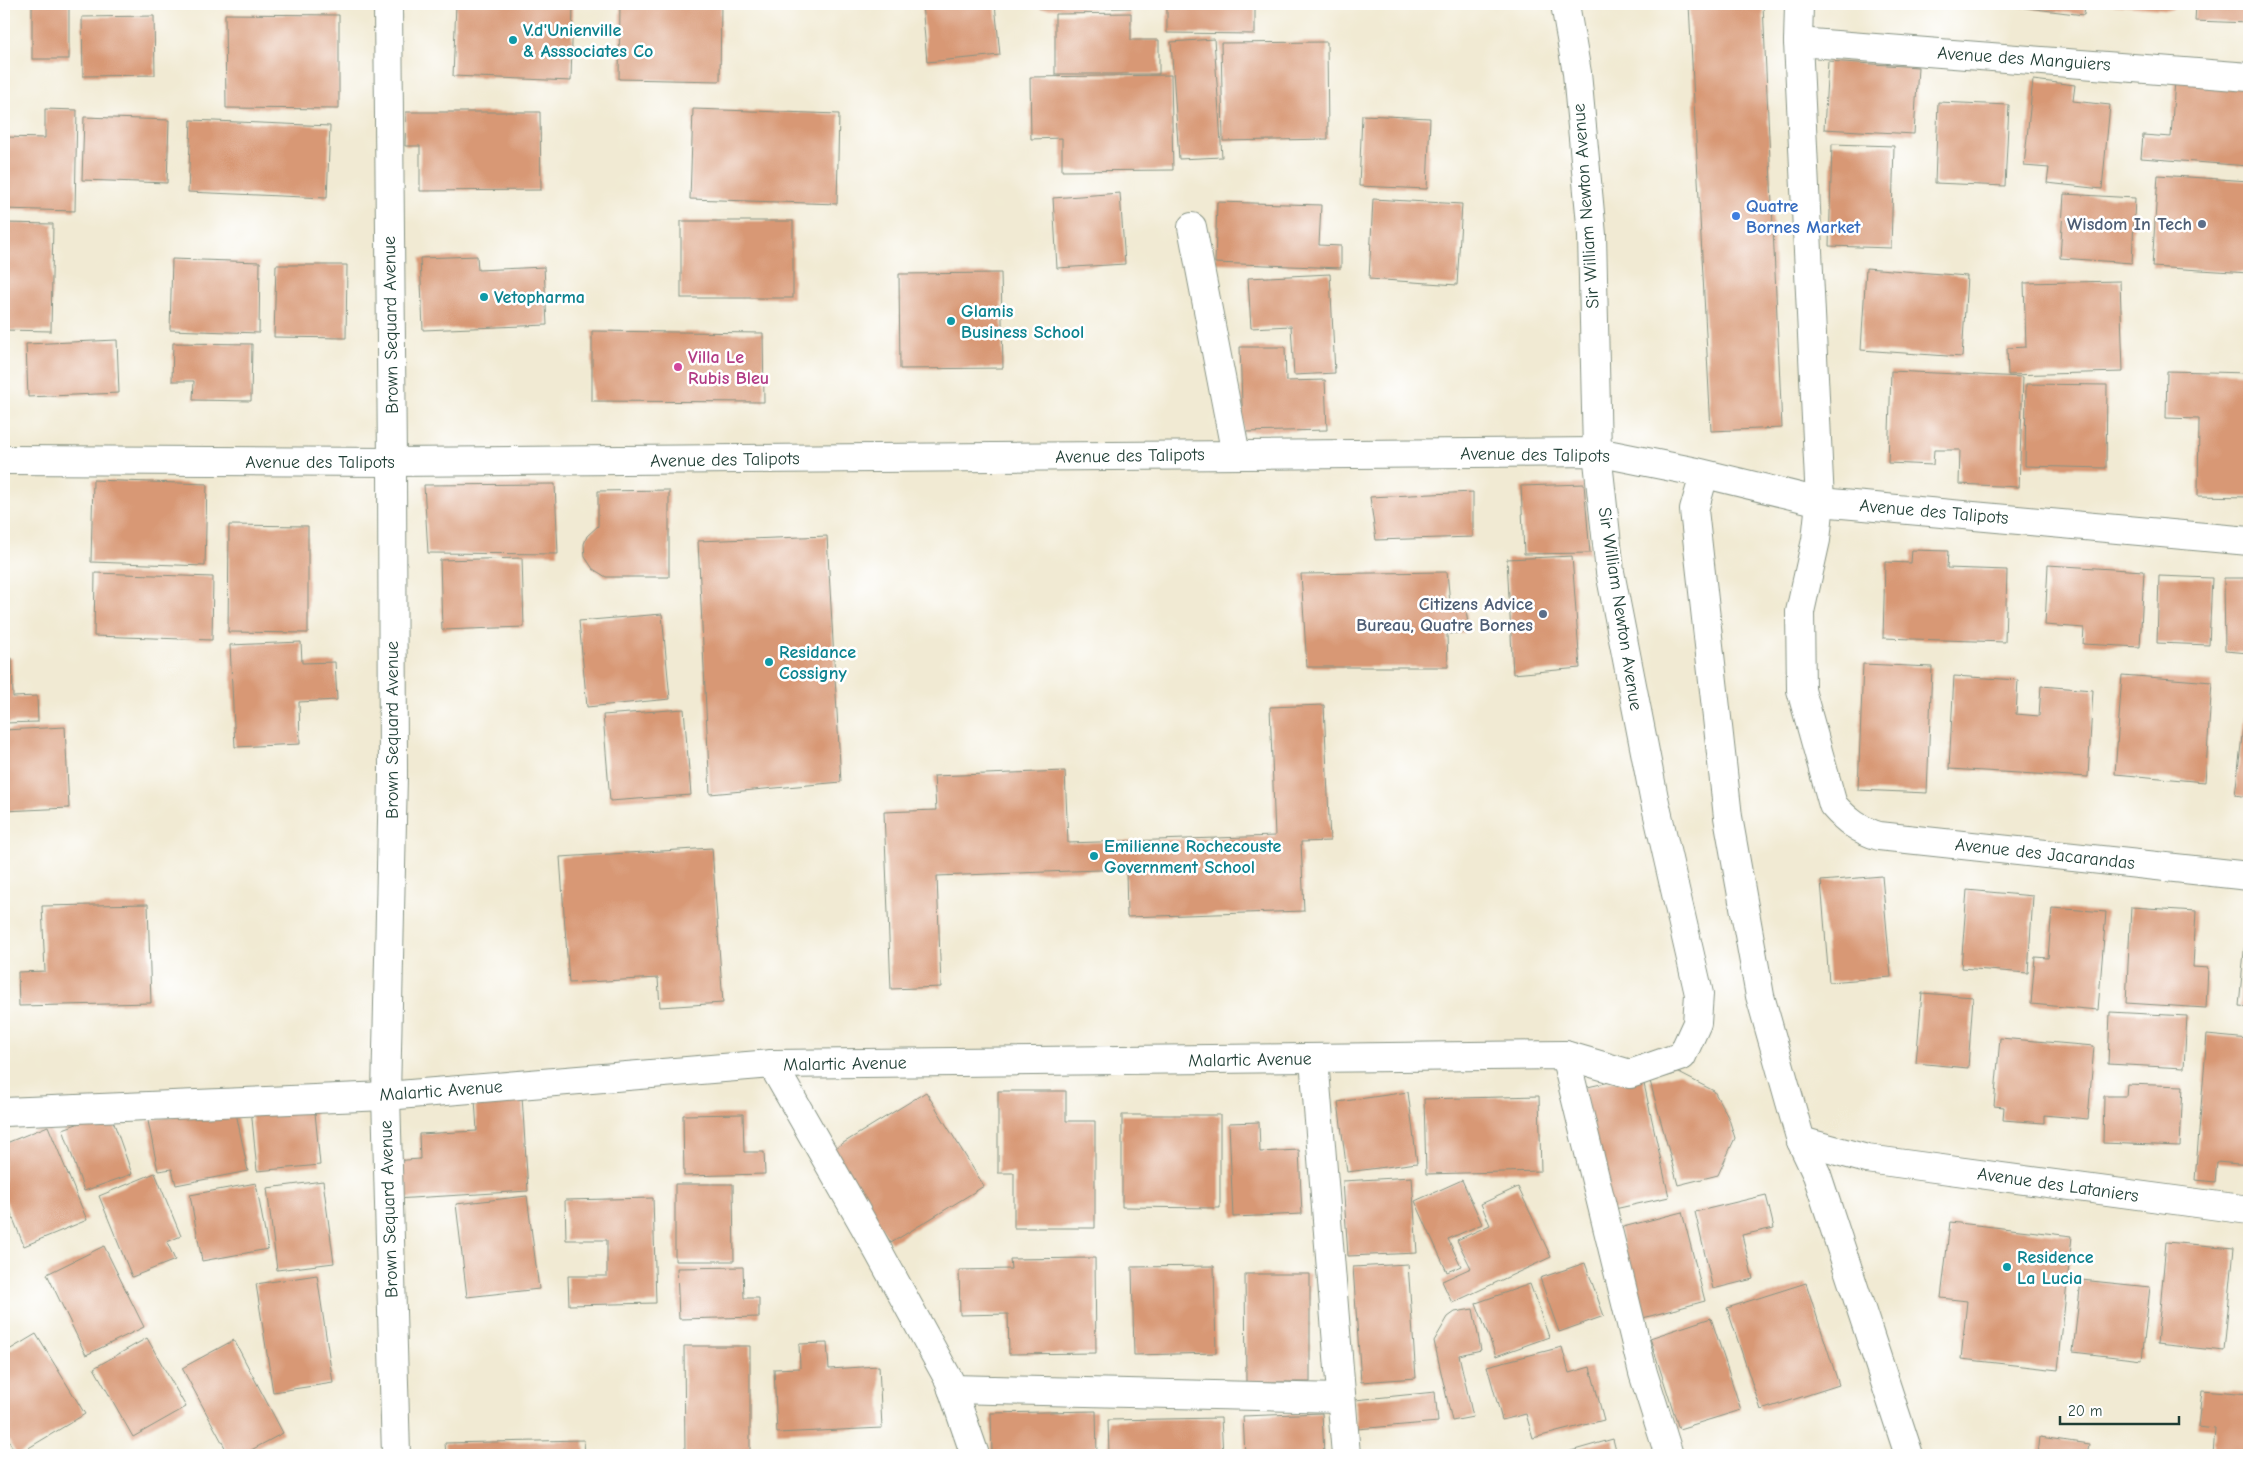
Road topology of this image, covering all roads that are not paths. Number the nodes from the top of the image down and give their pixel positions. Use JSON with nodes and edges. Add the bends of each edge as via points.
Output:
{"nodes":[{"id":1,"x":388,"y":4,"type":"edge"},
{"id":2,"x":1565,"y":4,"type":"edge"},
{"id":3,"x":1799,"y":4,"type":"edge"},
{"id":4,"x":1798,"y":42,"type":"junction"},
{"id":5,"x":2249,"y":77,"type":"edge"},
{"id":6,"x":1192,"y":227,"type":"dead end"},
{"id":7,"x":1597,"y":452,"type":"junction"},
{"id":8,"x":1236,"y":455,"type":"junction"},
{"id":9,"x":4,"y":460,"type":"edge"},
{"id":10,"x":392,"y":462,"type":"junction"},
{"id":11,"x":1704,"y":474,"type":"junction"},
{"id":12,"x":1820,"y":502,"type":"junction"},
{"id":13,"x":2249,"y":541,"type":"edge"},
{"id":14,"x":2249,"y":876,"type":"edge"},
{"id":15,"x":1565,"y":1055,"type":"junction"},
{"id":16,"x":1682,"y":1056,"type":"joint"},
{"id":17,"x":1314,"y":1059,"type":"junction"},
{"id":18,"x":772,"y":1064,"type":"junction"},
{"id":19,"x":386,"y":1096,"type":"junction"},
{"id":20,"x":4,"y":1112,"type":"edge"},
{"id":21,"x":1801,"y":1141,"type":"junction"},
{"id":22,"x":1867,"y":1159,"type":"junction"},
{"id":23,"x":1817,"y":1174,"type":"junction"},
{"id":24,"x":2249,"y":1210,"type":"edge"},
{"id":25,"x":952,"y":1389,"type":"junction"},
{"id":26,"x":1341,"y":1398,"type":"junction"},
{"id":27,"x":396,"y":1455,"type":"edge"},
{"id":28,"x":975,"y":1455,"type":"edge"},
{"id":29,"x":1346,"y":1455,"type":"edge"},
{"id":30,"x":1669,"y":1455,"type":"edge"},
{"id":31,"x":1909,"y":1455,"type":"edge"}],
"edges":[{"from":1,"to":10,"type":"street","name":"Brown Sequard Avenue"},
{"from":2,"to":7,"type":"street","name":"Sir William Newton Avenue","via":[[1577,73],[1592,235]]},
{"from":3,"to":4,"type":"street"},
{"from":4,"to":5,"type":"street","name":"Avenue des Manguiers"},
{"from":4,"to":12,"type":"street"},
{"from":6,"to":8,"type":"street"},
{"from":7,"to":8,"type":"street","name":"Avenue des Talipots"},
{"from":7,"to":11,"type":"street","name":"Avenue des Talipots"},
{"from":7,"to":16,"type":"street","name":"Sir William Newton Avenue","via":[[1610,572],[1654,798],[1699,994],[1697,1023]]},
{"from":8,"to":10,"type":"street","name":"Avenue des Talipots"},
{"from":9,"to":10,"type":"street","name":"Avenue des Talipots"},
{"from":10,"to":19,"type":"street","name":"Brown Sequard Avenue","via":[[393,775]]},
{"from":11,"to":12,"type":"street","name":"Avenue des Talipots"},
{"from":11,"to":21,"type":"street","via":[[1694,510],[1728,817],[1760,996]]},
{"from":12,"to":13,"type":"street","name":"Avenue des Talipots"},
{"from":12,"to":14,"type":"street","name":"Avenue des Jacarandas","via":[[1816,540],[1800,612],[1801,690],[1832,805],[1845,819],[1860,830],[1879,836]]},
{"from":15,"to":16,"type":"street","name":"Malartic Avenue","via":[[1630,1074]]},
{"from":15,"to":17,"type":"street","name":"Malartic Avenue"},
{"from":15,"to":30,"type":"street","via":[[1643,1373]]},
{"from":17,"to":18,"type":"street","name":"Malartic Avenue"},
{"from":17,"to":26,"type":"street"},
{"from":18,"to":19,"type":"street","name":"Malartic Avenue"},
{"from":18,"to":25,"type":"street","via":[[870,1235]]},
{"from":19,"to":20,"type":"street","name":"Malartic Avenue"},
{"from":19,"to":27,"type":"street","name":"Brown Sequard Avenue"},
{"from":21,"to":22,"type":"street","name":"Avenue des Lataniers"},
{"from":21,"to":23,"type":"street"},
{"from":22,"to":23,"type":"street"},
{"from":22,"to":24,"type":"street","name":"Avenue des Lataniers"},
{"from":23,"to":31,"type":"street"},
{"from":25,"to":26,"type":"street"},
{"from":25,"to":28,"type":"street"},
{"from":26,"to":29,"type":"street"}]}
